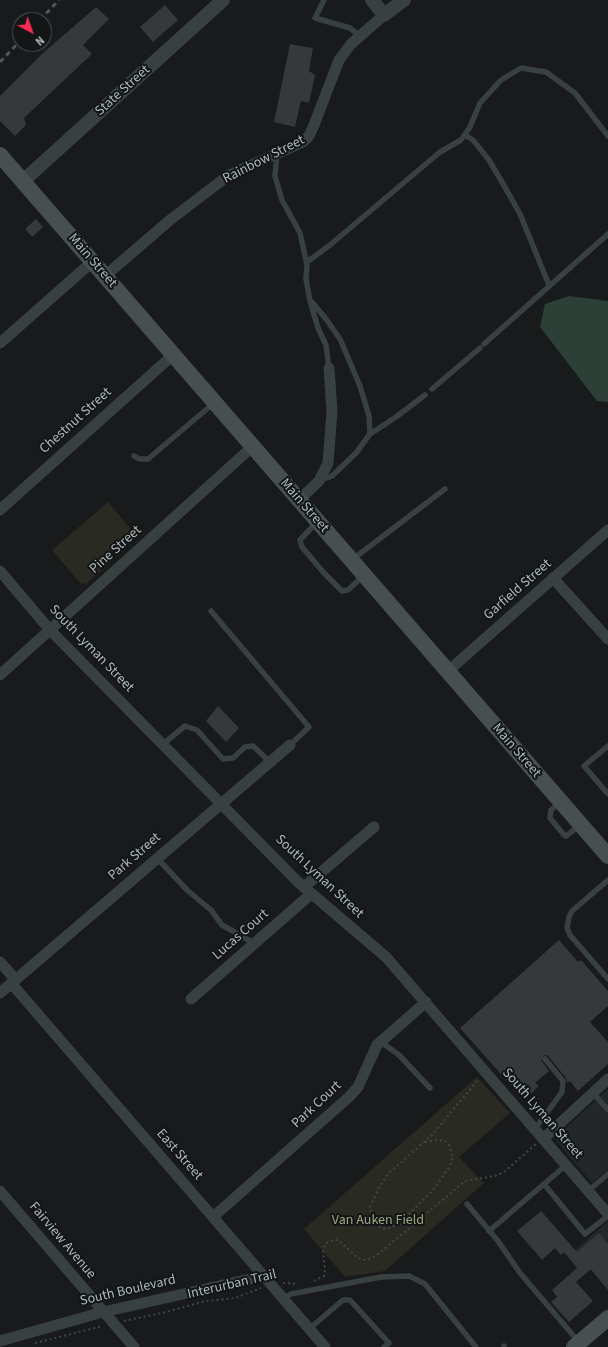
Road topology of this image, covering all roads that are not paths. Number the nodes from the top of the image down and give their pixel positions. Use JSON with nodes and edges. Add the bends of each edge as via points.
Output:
{"nodes":[{"id":1,"x":223,"y":0,"type":"edge"},
{"id":2,"x":324,"y":0,"type":"edge"},
{"id":3,"x":372,"y":0,"type":"edge"},
{"id":4,"x":404,"y":0,"type":"edge"},
{"id":5,"x":384,"y":15,"type":"junction"},
{"id":6,"x":360,"y":36,"type":"junction"},
{"id":7,"x":465,"y":135,"type":"junction"},
{"id":8,"x":608,"y":136,"type":"edge"},
{"id":9,"x":277,"y":154,"type":"junction"},
{"id":10,"x":0,"y":156,"type":"edge"},
{"id":11,"x":23,"y":181,"type":"junction"},
{"id":12,"x":608,"y":234,"type":"edge"},
{"id":13,"x":92,"y":262,"type":"junction"},
{"id":14,"x":307,"y":262,"type":"junction"},
{"id":15,"x":105,"y":276,"type":"junction"},
{"id":16,"x":549,"y":285,"type":"junction"},
{"id":17,"x":310,"y":301,"type":"junction"},
{"id":18,"x":0,"y":343,"type":"edge"},
{"id":19,"x":173,"y":355,"type":"junction"},
{"id":20,"x":329,"y":368,"type":"joint"},
{"id":21,"x":432,"y":388,"type":"dead end"},
{"id":22,"x":425,"y":395,"type":"dead end"},
{"id":23,"x":214,"y":402,"type":"junction"},
{"id":24,"x":370,"y":434,"type":"junction"},
{"id":25,"x":252,"y":447,"type":"junction"},
{"id":26,"x":134,"y":456,"type":"dead end"},
{"id":27,"x":319,"y":481,"type":"junction"},
{"id":28,"x":445,"y":489,"type":"dead end"},
{"id":29,"x":299,"y":500,"type":"junction"},
{"id":30,"x":0,"y":510,"type":"edge"},
{"id":31,"x":318,"y":521,"type":"junction"},
{"id":32,"x":608,"y":530,"type":"edge"},
{"id":33,"x":351,"y":560,"type":"junction"},
{"id":34,"x":0,"y":571,"type":"edge"},
{"id":35,"x":364,"y":575,"type":"junction"},
{"id":36,"x":554,"y":578,"type":"junction"},
{"id":37,"x":211,"y":611,"type":"dead end"},
{"id":38,"x":50,"y":630,"type":"junction"},
{"id":39,"x":608,"y":639,"type":"edge"},
{"id":40,"x":447,"y":672,"type":"junction"},
{"id":41,"x":0,"y":675,"type":"edge"},
{"id":42,"x":163,"y":744,"type":"junction"},
{"id":43,"x":290,"y":745,"type":"joint"},
{"id":44,"x":608,"y":746,"type":"edge"},
{"id":45,"x":270,"y":762,"type":"junction"},
{"id":46,"x":608,"y":794,"type":"edge"},
{"id":47,"x":221,"y":804,"type":"junction"},
{"id":48,"x":374,"y":827,"type":"dead end"},
{"id":49,"x":604,"y":849,"type":"edge"},
{"id":50,"x":158,"y":858,"type":"junction"},
{"id":51,"x":608,"y":880,"type":"edge"},
{"id":52,"x":307,"y":890,"type":"junction"},
{"id":53,"x":254,"y":943,"type":"junction"},
{"id":54,"x":0,"y":962,"type":"edge"},
{"id":55,"x":608,"y":979,"type":"edge"},
{"id":56,"x":13,"y":981,"type":"junction"},
{"id":57,"x":0,"y":993,"type":"edge"},
{"id":58,"x":191,"y":999,"type":"dead end"},
{"id":59,"x":426,"y":1002,"type":"junction"},
{"id":60,"x":381,"y":1042,"type":"junction"},
{"id":61,"x":545,"y":1058,"type":"dead end"},
{"id":62,"x":608,"y":1079,"type":"edge"},
{"id":63,"x":430,"y":1088,"type":"dead end"},
{"id":64,"x":593,"y":1094,"type":"junction"},
{"id":65,"x":608,"y":1109,"type":"edge"},
{"id":66,"x":534,"y":1129,"type":"junction"},
{"id":67,"x":543,"y":1139,"type":"junction"},
{"id":68,"x":566,"y":1165,"type":"junction"},
{"id":69,"x":608,"y":1174,"type":"edge"},
{"id":70,"x":544,"y":1184,"type":"junction"},
{"id":71,"x":0,"y":1191,"type":"edge"},
{"id":72,"x":588,"y":1191,"type":"junction"},
{"id":73,"x":467,"y":1204,"type":"dead end"},
{"id":74,"x":608,"y":1215,"type":"edge"},
{"id":75,"x":213,"y":1217,"type":"junction"},
{"id":76,"x":490,"y":1231,"type":"junction"},
{"id":77,"x":267,"y":1280,"type":"junction"},
{"id":78,"x":284,"y":1299,"type":"junction"},
{"id":79,"x":103,"y":1312,"type":"junction"},
{"id":80,"x":608,"y":1318,"type":"edge"},
{"id":81,"x":309,"y":1329,"type":"junction"},
{"id":82,"x":0,"y":1341,"type":"edge"},
{"id":83,"x":577,"y":1345,"type":"edge"},
{"id":84,"x":134,"y":1347,"type":"edge"},
{"id":85,"x":325,"y":1347,"type":"edge"},
{"id":86,"x":384,"y":1347,"type":"edge"},
{"id":87,"x":476,"y":1347,"type":"edge"}],
"edges":[{"from":1,"to":11,"type":"street","name":"State Street"},
{"from":2,"to":6,"type":"lane","via":[[315,18],[350,28]]},
{"from":3,"to":5,"type":"street"},
{"from":4,"to":5,"type":"street","name":"Rainbow Street"},
{"from":5,"to":6,"type":"street","name":"Rainbow Street"},
{"from":6,"to":9,"type":"street","name":"Rainbow Street","via":[[338,60],[310,136]]},
{"from":7,"to":8,"type":"lane","via":[[480,103],[501,80],[521,68],[546,72],[574,93]]},
{"from":7,"to":14,"type":"lane","via":[[440,152]]},
{"from":7,"to":16,"type":"lane","via":[[473,140],[489,160],[506,188],[520,214]]},
{"from":9,"to":14,"type":"lane","via":[[275,176],[282,200],[300,233]]},
{"from":9,"to":15,"type":"street","name":"Rainbow Street","via":[[229,175],[170,220]]},
{"from":10,"to":11,"type":"main road","name":"Main Street"},
{"from":11,"to":13,"type":"main road","name":"Main Street"},
{"from":12,"to":16,"type":"lane"},
{"from":13,"to":15,"type":"main road","name":"Main Street"},
{"from":13,"to":18,"type":"street"},
{"from":14,"to":17,"type":"lane","via":[[306,279]]},
{"from":15,"to":19,"type":"main road","name":"Main Street"},
{"from":16,"to":21,"type":"lane"},
{"from":17,"to":20,"type":"lane","via":[[326,346]]},
{"from":17,"to":24,"type":"lane","via":[[340,339],[360,386],[369,416]]},
{"from":19,"to":23,"type":"main road","name":"Main Street"},
{"from":19,"to":30,"type":"street","name":"Chestnut Street"},
{"from":20,"to":27,"type":"street","via":[[331,435],[328,463]]},
{"from":22,"to":24,"type":"lane"},
{"from":23,"to":25,"type":"main road","name":"Main Street"},
{"from":23,"to":26,"type":"lane","via":[[148,459]]},
{"from":24,"to":27,"type":"lane","via":[[356,453],[332,476]]},
{"from":25,"to":29,"type":"main road","name":"Main Street"},
{"from":25,"to":38,"type":"street","name":"Pine Street"},
{"from":27,"to":29,"type":"street"},
{"from":28,"to":33,"type":"lane"},
{"from":29,"to":31,"type":"main road","name":"Main Street"},
{"from":31,"to":33,"type":"main road","name":"Main Street"},
{"from":31,"to":35,"type":"lane","via":[[300,540],[310,557],[342,590],[348,590]]},
{"from":32,"to":36,"type":"street","name":"Garfield Street"},
{"from":33,"to":35,"type":"main road","name":"Main Street"},
{"from":34,"to":38,"type":"street","name":"South Lyman Street"},
{"from":35,"to":40,"type":"main road","name":"Main Street"},
{"from":36,"to":39,"type":"street"},
{"from":36,"to":40,"type":"street","name":"Garfield Street"},
{"from":37,"to":43,"type":"lane","via":[[309,727]]},
{"from":38,"to":41,"type":"street","name":"Pine Street"},
{"from":38,"to":42,"type":"street","name":"South Lyman Street"},
{"from":40,"to":49,"type":"main road","name":"Main Street"},
{"from":42,"to":45,"type":"lane","via":[[185,726],[197,730],[223,759],[232,758],[245,747],[253,746]]},
{"from":42,"to":47,"type":"street","name":"South Lyman Street"},
{"from":43,"to":45,"type":"street","name":"Park Street"},
{"from":44,"to":46,"type":"lane","via":[[584,766]]},
{"from":45,"to":47,"type":"street","name":"Park Street"},
{"from":47,"to":50,"type":"street","name":"Park Street"},
{"from":47,"to":52,"type":"street","name":"South Lyman Street"},
{"from":48,"to":52,"type":"street","name":"Lucas Court"},
{"from":50,"to":53,"type":"lane","via":[[187,890],[211,910],[222,925]]},
{"from":50,"to":56,"type":"street","name":"Park Street"},
{"from":51,"to":55,"type":"lane","via":[[572,911],[567,922],[570,935]]},
{"from":52,"to":53,"type":"street","name":"Lucas Court"},
{"from":52,"to":59,"type":"street","name":"South Lyman Street","via":[[386,957]]},
{"from":53,"to":58,"type":"street","name":"Lucas Court"},
{"from":54,"to":56,"type":"street","name":"East Street"},
{"from":56,"to":57,"type":"street","name":"Park Street"},
{"from":56,"to":75,"type":"street","name":"East Street"},
{"from":59,"to":60,"type":"street","name":"Park Court"},
{"from":59,"to":66,"type":"street","name":"South Lyman Street"},
{"from":60,"to":63,"type":"lane","via":[[399,1055]]},
{"from":60,"to":75,"type":"street","name":"Park Court","via":[[371,1056],[358,1087],[349,1097]]},
{"from":61,"to":66,"type":"lane","via":[[563,1081],[562,1092]]},
{"from":62,"to":64,"type":"street"},
{"from":64,"to":65,"type":"lane"},
{"from":64,"to":67,"type":"street"},
{"from":66,"to":67,"type":"street","name":"South Lyman Street"},
{"from":67,"to":68,"type":"street","name":"South Lyman Street"},
{"from":68,"to":70,"type":"lane"},
{"from":68,"to":72,"type":"street","name":"South Lyman Street"},
{"from":69,"to":72,"type":"lane"},
{"from":70,"to":74,"type":"lane","via":[[585,1234]]},
{"from":70,"to":76,"type":"lane"},
{"from":71,"to":79,"type":"street","name":"Fairview Avenue"},
{"from":72,"to":74,"type":"street","name":"South Lyman Street"},
{"from":73,"to":76,"type":"lane"},
{"from":75,"to":77,"type":"street","name":"East Street"},
{"from":76,"to":83,"type":"lane"},
{"from":77,"to":78,"type":"street","name":"East Street"},
{"from":77,"to":79,"type":"street","name":"South Boulevard"},
{"from":78,"to":81,"type":"street","name":"East Street"},
{"from":78,"to":87,"type":"lane","via":[[291,1294],[381,1277],[409,1276],[425,1284]]},
{"from":79,"to":82,"type":"street","name":"South Boulevard"},
{"from":79,"to":84,"type":"street","name":"Fairview Avenue"},
{"from":80,"to":83,"type":"main road"},
{"from":81,"to":85,"type":"street","name":"East Street"},
{"from":81,"to":86,"type":"lane","via":[[343,1300],[350,1300],[389,1342]]}]}
